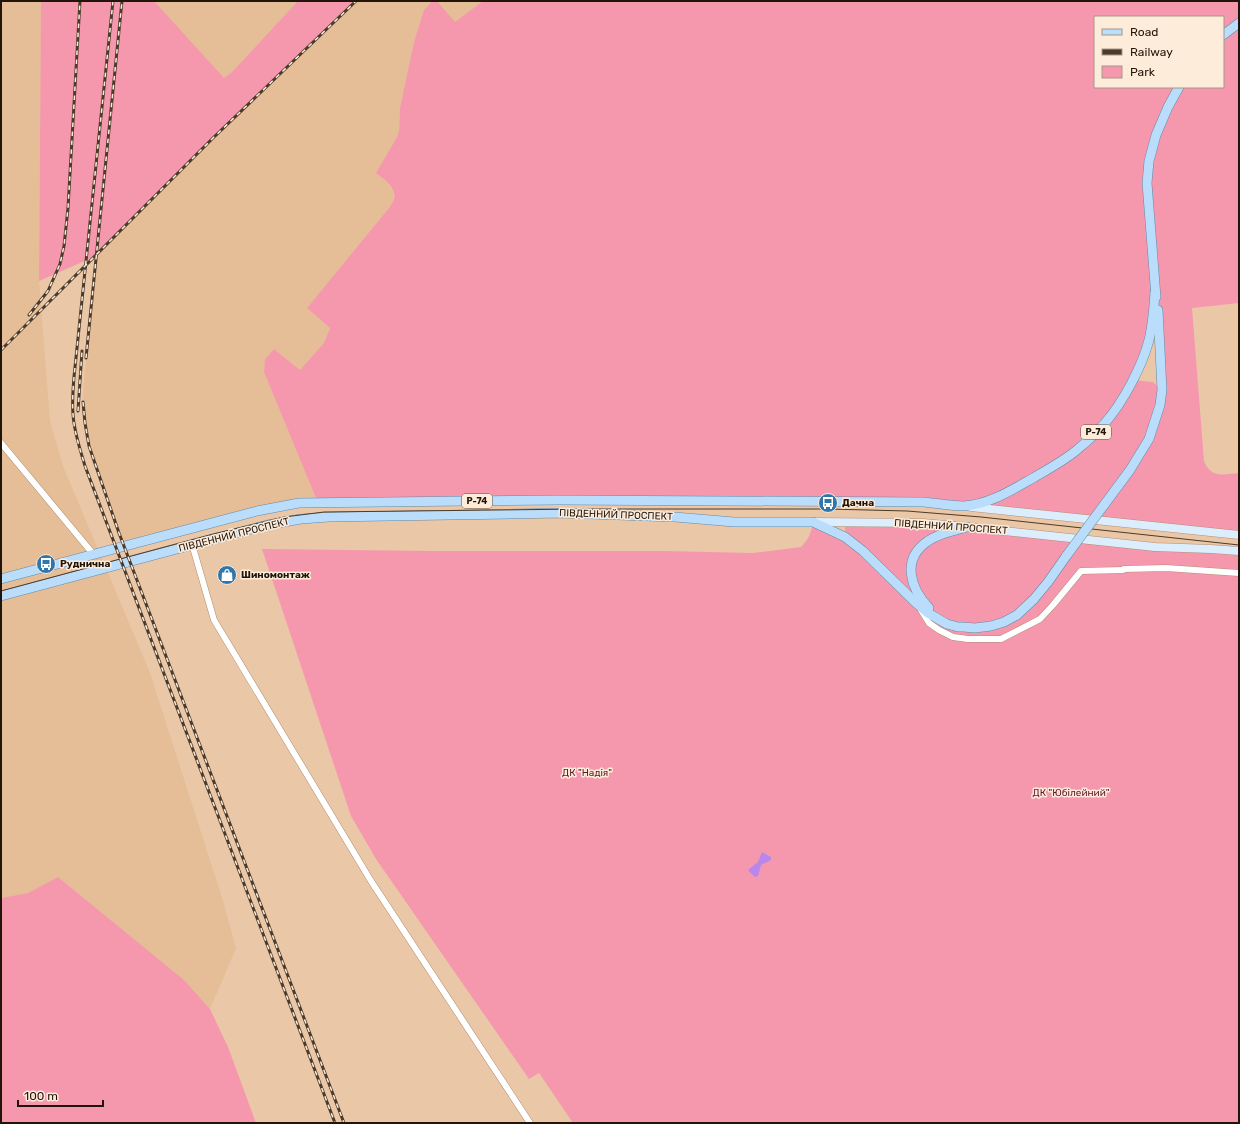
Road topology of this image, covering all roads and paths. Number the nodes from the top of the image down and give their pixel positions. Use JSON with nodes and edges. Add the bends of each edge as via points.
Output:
{"nodes":[{"id":1,"x":1239,"y":23,"type":"edge"},
{"id":2,"x":1224,"y":33,"type":"edge"},
{"id":3,"x":1178,"y":88,"type":"edge"},
{"id":4,"x":1155,"y":292,"type":"junction"},
{"id":5,"x":1,"y":443,"type":"edge"},
{"id":6,"x":962,"y":506,"type":"junction"},
{"id":7,"x":813,"y":522,"type":"junction"},
{"id":8,"x":967,"y":527,"type":"junction"},
{"id":9,"x":1239,"y":535,"type":"edge"},
{"id":10,"x":192,"y":544,"type":"junction"},
{"id":11,"x":1239,"y":551,"type":"edge"},
{"id":12,"x":94,"y":555,"type":"junction"},
{"id":13,"x":1239,"y":573,"type":"edge"},
{"id":14,"x":1,"y":580,"type":"edge"},
{"id":15,"x":1,"y":596,"type":"edge"},
{"id":16,"x":915,"y":602,"type":"junction"},
{"id":17,"x":947,"y":624,"type":"junction"},
{"id":18,"x":530,"y":1123,"type":"edge"}],
"edges":[{"from":1,"to":2,"type":"main road"},
{"from":3,"to":4,"type":"main road","number":"Р-74","via":[[1156,135],[1149,161],[1147,183]]},
{"from":4,"to":6,"type":"main road","number":"Р-74","via":[[1154,313],[1143,357],[1124,396],[1105,424],[1079,449],[1022,484],[991,499]]},
{"from":4,"to":17,"type":"main road","number":"Р-74","bridge":true,"via":[[1162,390],[1160,405],[1142,452],[1048,582],[1024,610],[997,625],[958,627]]},
{"from":5,"to":12,"type":"street"},
{"from":6,"to":9,"type":"main road","name":"ПІВДЕННИЙ ПРОСПЕКТ"},
{"from":6,"to":12,"type":"main road","name":"ПІВДЕННИЙ ПРОСПЕКТ","number":"Р-74","via":[[923,502],[819,501],[299,503],[257,511]]},
{"from":7,"to":8,"type":"main road","name":"ПІВДЕННИЙ ПРОСПЕКТ","via":[[923,523]]},
{"from":7,"to":10,"type":"main road","name":"ПІВДЕННИЙ ПРОСПЕКТ","number":"Р-74","via":[[734,522],[562,513],[329,517],[281,522]]},
{"from":7,"to":16,"type":"main road","number":"Р-74","via":[[845,537],[863,551]]},
{"from":8,"to":11,"type":"main road","name":"ПІВДЕННИЙ ПРОСПЕКТ","via":[[1155,547]]},
{"from":8,"to":17,"type":"main road","via":[[928,541],[920,548],[913,562],[911,573],[915,590],[931,610]]},
{"from":10,"to":15,"type":"main road","name":"ПІВДЕННИЙ ПРОСПЕКТ","number":"Р-74"},
{"from":10,"to":18,"type":"street","via":[[212,614],[218,626],[375,888]]},
{"from":12,"to":14,"type":"main road","name":"ПІВДЕННИЙ ПРОСПЕКТ","number":"Р-74"},
{"from":13,"to":16,"type":"street","via":[[1166,568],[1081,571],[1040,619],[1001,639],[953,637],[929,623]]},
{"from":16,"to":17,"type":"main road","number":"Р-74"}]}
